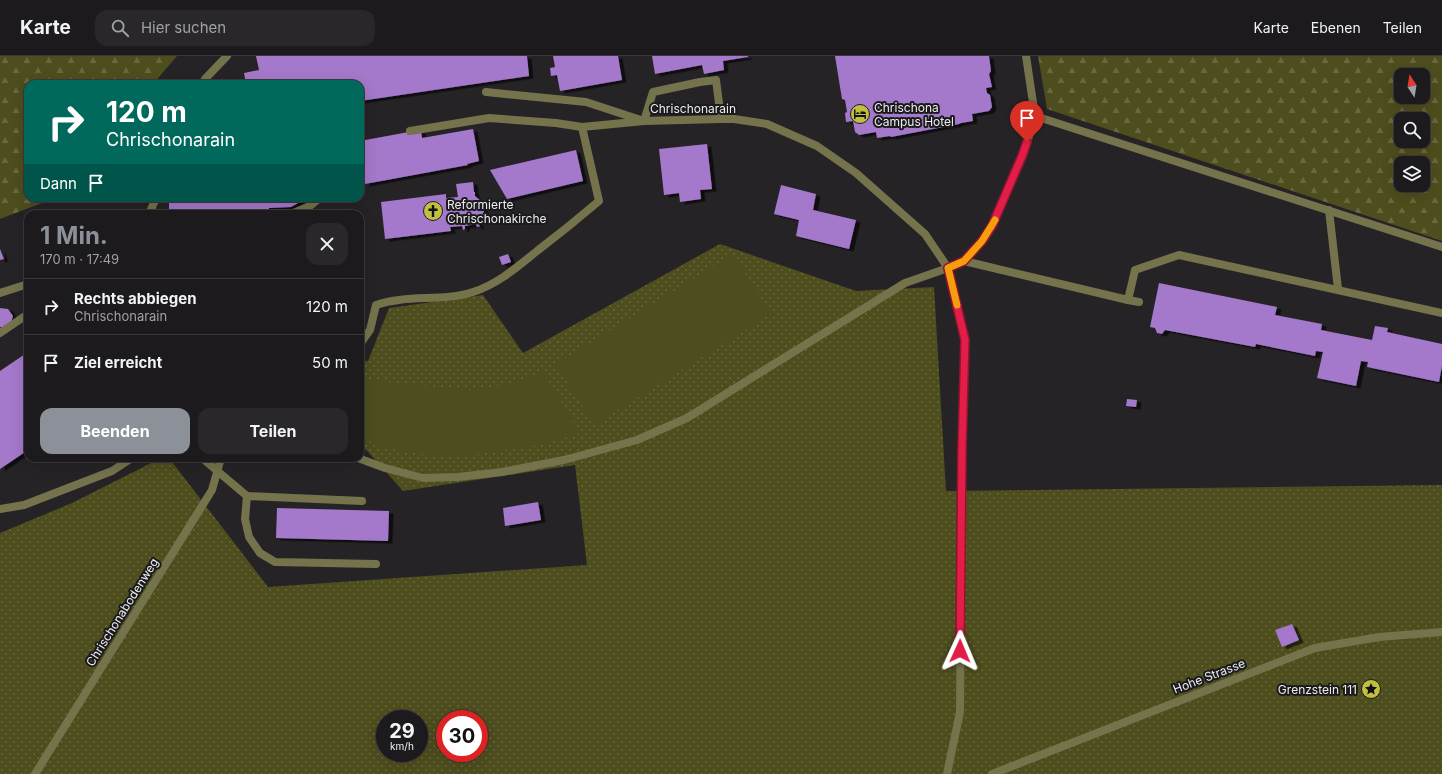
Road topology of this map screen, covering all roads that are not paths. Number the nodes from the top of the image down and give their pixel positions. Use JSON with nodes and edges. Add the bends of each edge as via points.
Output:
{"nodes":[{"id":1,"x":227,"y":56,"type":"edge"},
{"id":2,"x":1026,"y":56,"type":"edge"},
{"id":3,"x":205,"y":80,"type":"edge"},
{"id":4,"x":486,"y":92,"type":"dead end"},
{"id":5,"x":1035,"y":116,"type":"junction"},
{"id":6,"x":721,"y":119,"type":"junction"},
{"id":7,"x":644,"y":121,"type":"junction"},
{"id":8,"x":582,"y":126,"type":"junction"},
{"id":9,"x":410,"y":131,"type":"dead end"},
{"id":10,"x":315,"y":202,"type":"edge"},
{"id":11,"x":300,"y":210,"type":"edge"},
{"id":12,"x":1329,"y":210,"type":"junction"},
{"id":13,"x":1442,"y":247,"type":"edge"},
{"id":14,"x":964,"y":261,"type":"junction"},
{"id":15,"x":948,"y":268,"type":"junction"},
{"id":16,"x":24,"y":285,"type":"edge"},
{"id":17,"x":1338,"y":289,"type":"junction"},
{"id":18,"x":0,"y":292,"type":"edge"},
{"id":19,"x":1128,"y":300,"type":"junction"},
{"id":20,"x":1139,"y":302,"type":"dead end"},
{"id":21,"x":1442,"y":313,"type":"edge"},
{"id":22,"x":24,"y":317,"type":"edge"},
{"id":23,"x":0,"y":333,"type":"edge"},
{"id":24,"x":364,"y":338,"type":"edge"},
{"id":25,"x":364,"y":460,"type":"edge"},
{"id":26,"x":126,"y":462,"type":"edge"},
{"id":27,"x":207,"y":462,"type":"edge"},
{"id":28,"x":220,"y":462,"type":"edge"},
{"id":29,"x":217,"y":471,"type":"junction"},
{"id":30,"x":247,"y":496,"type":"junction"},
{"id":31,"x":362,"y":501,"type":"dead end"},
{"id":32,"x":0,"y":509,"type":"edge"},
{"id":33,"x":376,"y":564,"type":"dead end"},
{"id":34,"x":1442,"y":632,"type":"edge"},
{"id":35,"x":35,"y":774,"type":"edge"},
{"id":36,"x":947,"y":774,"type":"edge"},
{"id":37,"x":992,"y":774,"type":"edge"}],
"edges":[{"from":1,"to":3,"type":"street"},
{"from":2,"to":5,"type":"street"},
{"from":4,"to":7,"type":"street","via":[[586,102]]},
{"from":5,"to":12,"type":"street"},
{"from":5,"to":14,"type":"street","via":[[1022,156],[992,226]]},
{"from":6,"to":7,"type":"street","name":"Chrischonarain"},
{"from":6,"to":7,"type":"street","via":[[716,80],[653,92]]},
{"from":6,"to":15,"type":"street","name":"Chrischonarain","via":[[767,124],[817,146],[856,173],[925,234]]},
{"from":7,"to":8,"type":"street","name":"Chrischonarain"},
{"from":8,"to":9,"type":"street","name":"Chrischonarain","via":[[489,118]]},
{"from":8,"to":24,"type":"street","via":[[599,202],[503,278],[473,292],[376,305],[370,330]]},
{"from":10,"to":11,"type":"street"},
{"from":12,"to":13,"type":"street"},
{"from":12,"to":17,"type":"street"},
{"from":14,"to":15,"type":"street"},
{"from":14,"to":19,"type":"street"},
{"from":15,"to":25,"type":"street","via":[[905,283],[687,418],[637,440],[557,461],[502,472],[458,477],[423,478]]},
{"from":15,"to":36,"type":"street","name":"Chrischonarain","via":[[965,340],[960,712]]},
{"from":16,"to":18,"type":"street"},
{"from":17,"to":19,"type":"street","via":[[1179,255],[1135,270]]},
{"from":17,"to":21,"type":"street"},
{"from":19,"to":20,"type":"street"},
{"from":22,"to":23,"type":"street"},
{"from":26,"to":32,"type":"street","via":[[105,474],[24,505]]},
{"from":27,"to":29,"type":"street"},
{"from":28,"to":29,"type":"street","name":"Chrischonabodenweg"},
{"from":29,"to":30,"type":"street"},
{"from":29,"to":35,"type":"street","name":"Chrischonabodenweg","via":[[212,490]]},
{"from":30,"to":31,"type":"street"},
{"from":30,"to":33,"type":"street","via":[[245,519],[249,537],[260,553],[275,562]]},
{"from":34,"to":37,"type":"street","name":"Hohe Strasse","via":[[1378,637],[1315,648]]}]}
